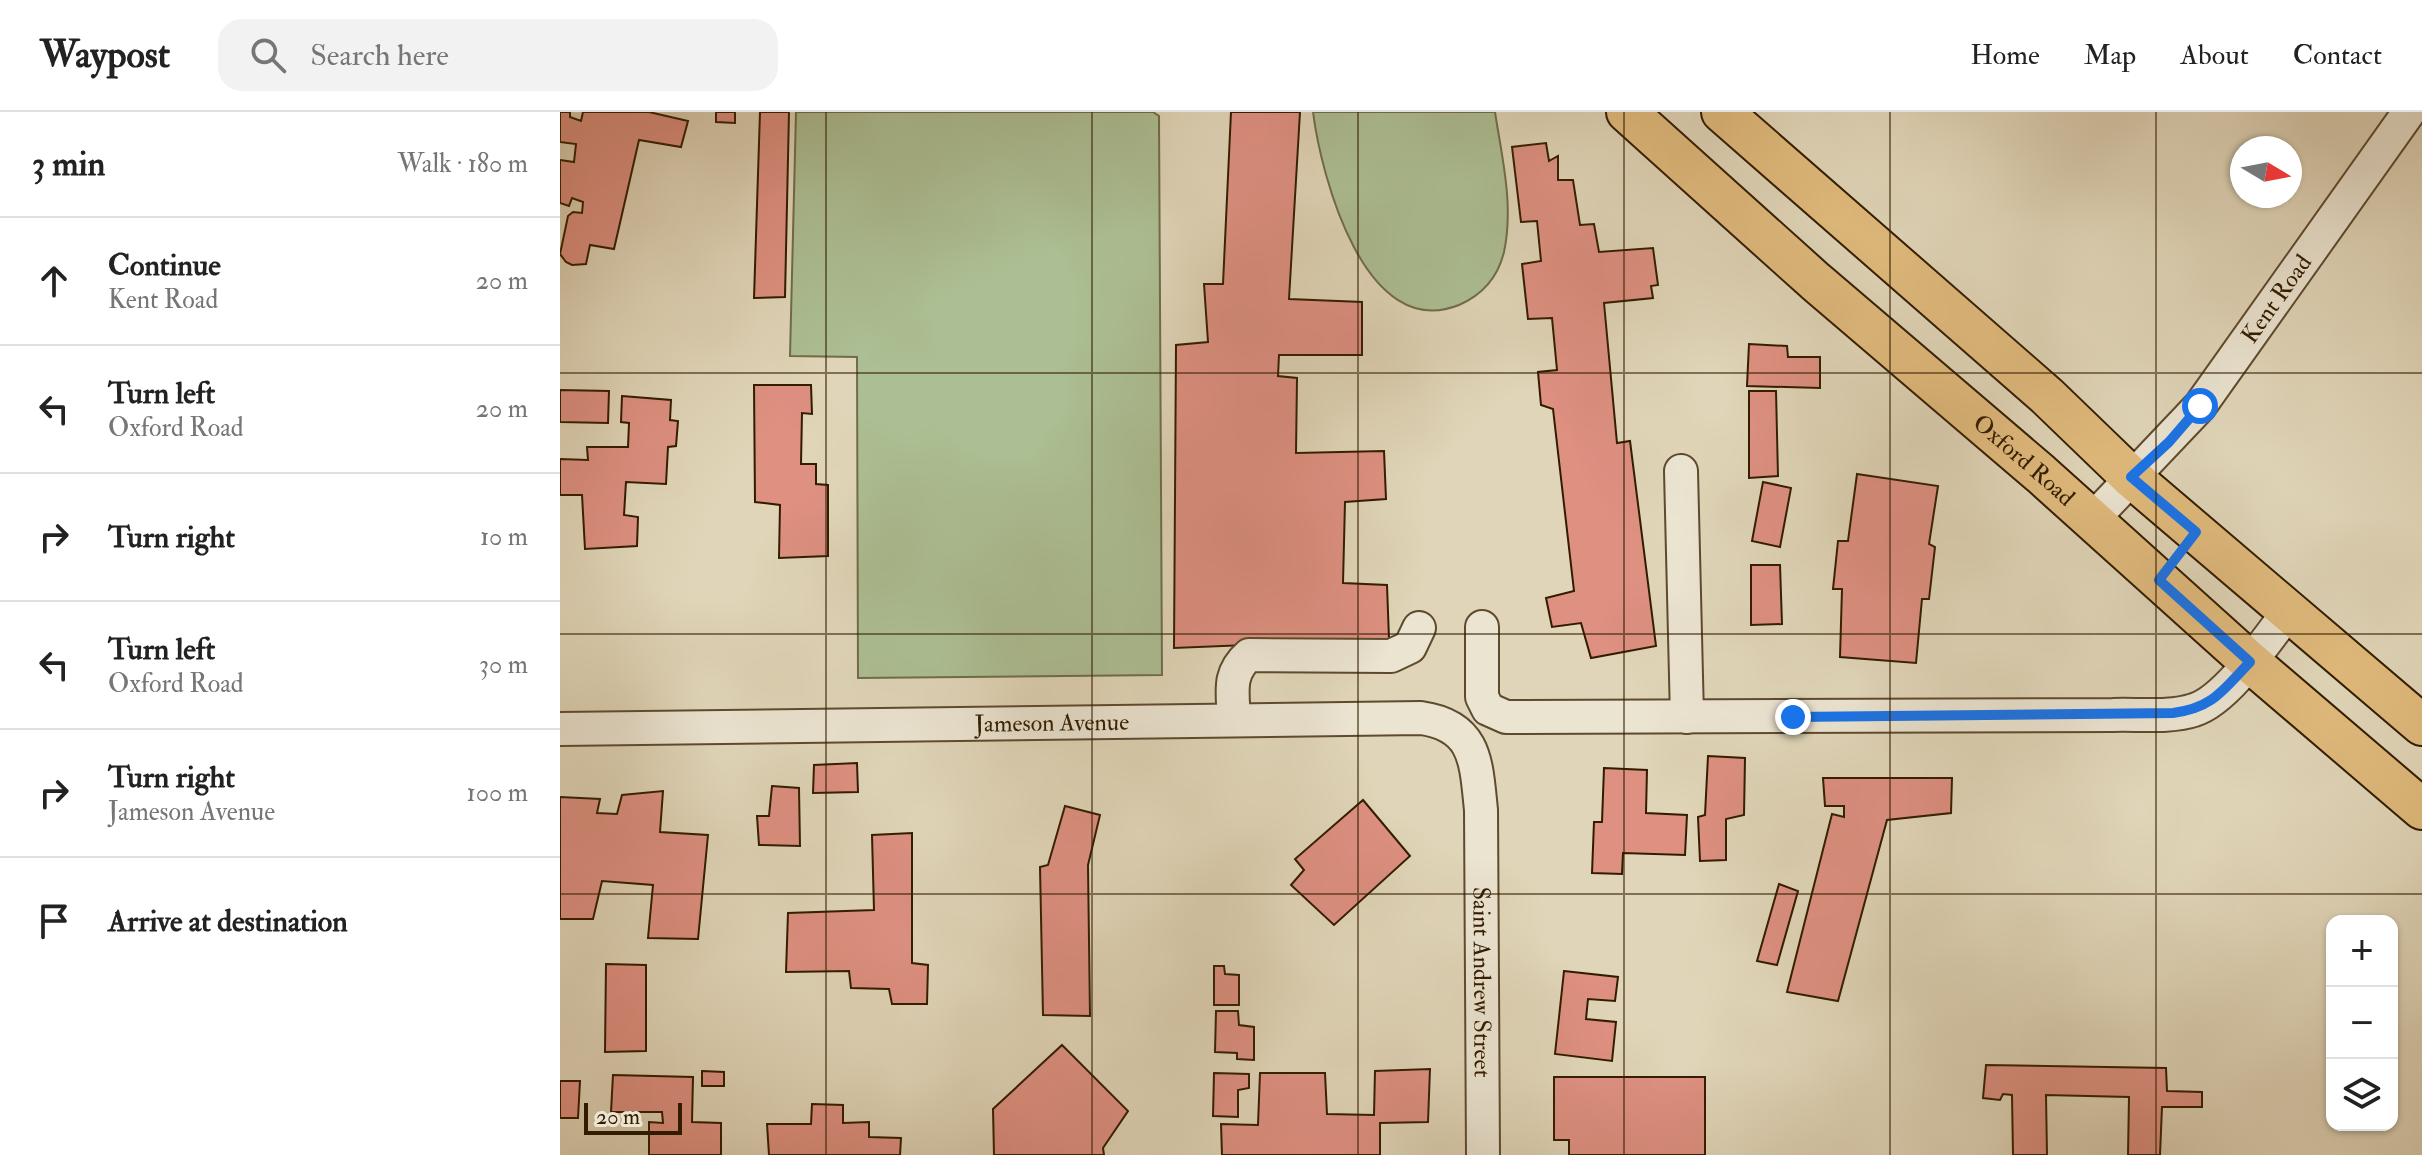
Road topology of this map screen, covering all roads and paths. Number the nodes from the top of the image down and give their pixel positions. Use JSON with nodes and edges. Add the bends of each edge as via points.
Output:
{"nodes":[{"id":1,"x":1627,"y":112,"type":"edge"},
{"id":2,"x":1722,"y":112,"type":"edge"},
{"id":3,"x":2409,"y":112,"type":"edge"},
{"id":4,"x":1855,"y":230,"type":"junction"},
{"id":5,"x":1815,"y":281,"type":"junction"},
{"id":6,"x":1681,"y":471,"type":"dead end"},
{"id":7,"x":2131,"y":477,"type":"junction"},
{"id":8,"x":2091,"y":521,"type":"junction"},
{"id":9,"x":2196,"y":532,"type":"junction"},
{"id":10,"x":2159,"y":580,"type":"junction"},
{"id":11,"x":2289,"y":611,"type":"junction"},
{"id":12,"x":1482,"y":627,"type":"dead end"},
{"id":13,"x":1419,"y":628,"type":"dead end"},
{"id":14,"x":2250,"y":662,"type":"junction"},
{"id":15,"x":2360,"y":673,"type":"junction"},
{"id":16,"x":1687,"y":717,"type":"junction"},
{"id":17,"x":2317,"y":719,"type":"junction"},
{"id":18,"x":1234,"y":720,"type":"junction"},
{"id":19,"x":2422,"y":725,"type":"edge"},
{"id":20,"x":560,"y":729,"type":"edge"},
{"id":21,"x":2422,"y":809,"type":"edge"},
{"id":22,"x":1481,"y":810,"type":"joint"},
{"id":23,"x":1483,"y":1155,"type":"edge"}],
"edges":[{"from":1,"to":5,"type":"main road","name":"Oxford Road"},
{"from":2,"to":4,"type":"main road"},
{"from":3,"to":7,"type":"street","name":"Kent Road","via":[[2200,406]]},
{"from":4,"to":5,"type":"main road"},
{"from":4,"to":7,"type":"main road","via":[[2047,396]]},
{"from":5,"to":8,"type":"main road","name":"Oxford Road"},
{"from":6,"to":16,"type":"street"},
{"from":7,"to":8,"type":"street","name":"Kent Road"},
{"from":7,"to":9,"type":"main road"},
{"from":8,"to":10,"type":"main road","name":"Oxford Road"},
{"from":9,"to":10,"type":"main road"},
{"from":9,"to":11,"type":"main road"},
{"from":10,"to":14,"type":"main road","name":"Oxford Road"},
{"from":11,"to":14,"type":"street"},
{"from":11,"to":15,"type":"main road"},
{"from":12,"to":16,"type":"street","via":[[1482,697],[1488,709],[1506,717]]},
{"from":13,"to":18,"type":"street","via":[[1410,647],[1391,656],[1249,655],[1237,666],[1233,680]]},
{"from":14,"to":16,"type":"street","via":[[2217,697],[2194,711]]},
{"from":14,"to":17,"type":"main road","name":"Oxford Road"},
{"from":15,"to":17,"type":"main road"},
{"from":15,"to":19,"type":"main road"},
{"from":17,"to":21,"type":"main road","name":"Oxford Road"},
{"from":18,"to":20,"type":"street","name":"Jameson Avenue"},
{"from":18,"to":22,"type":"street","name":"Jameson Avenue","via":[[1438,720],[1464,736],[1471,749]]},
{"from":22,"to":23,"type":"street","name":"Saint Andrew Street"}]}
